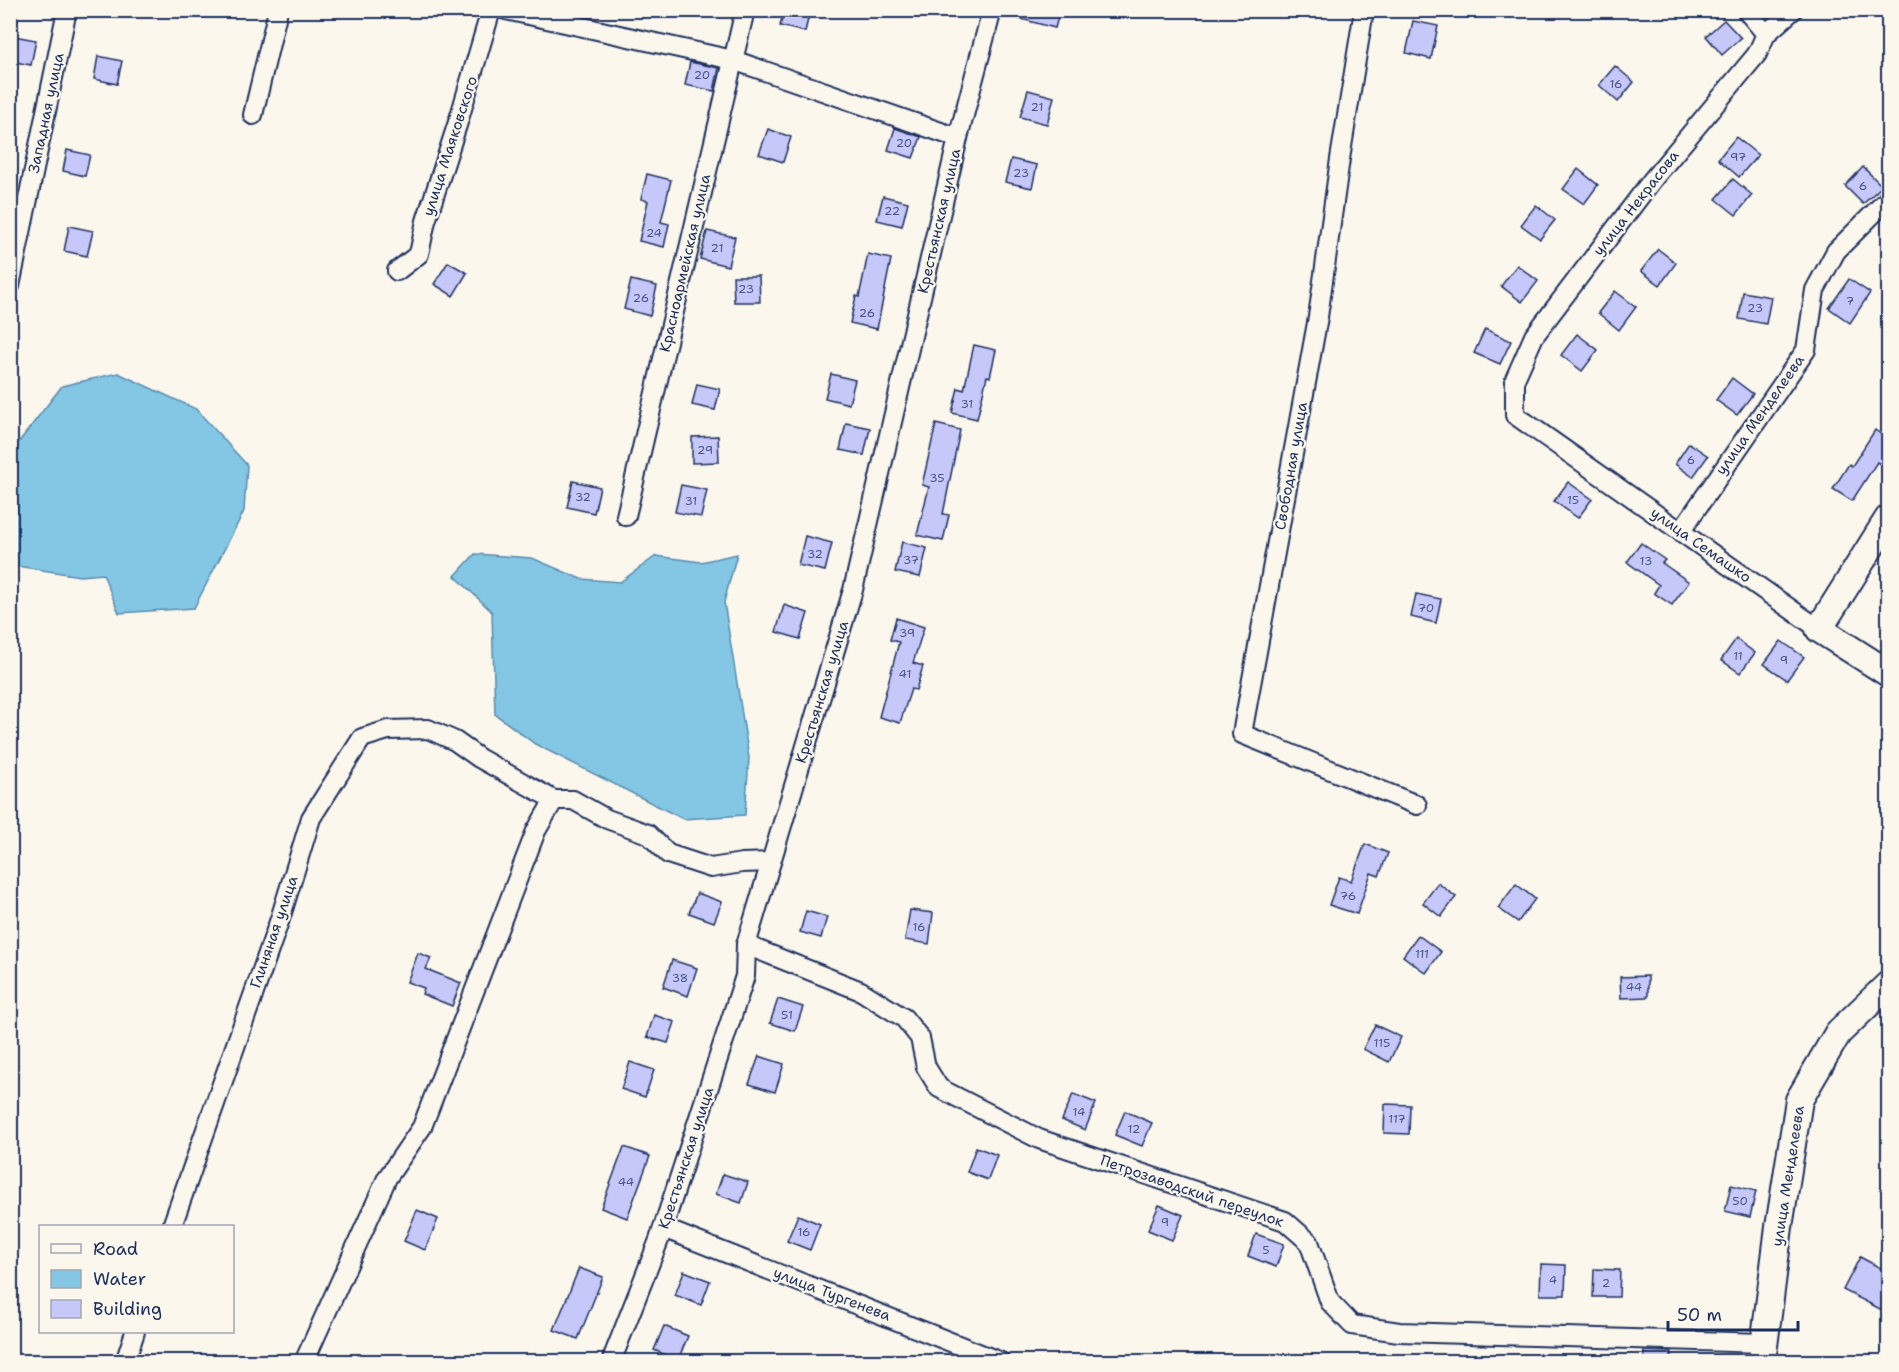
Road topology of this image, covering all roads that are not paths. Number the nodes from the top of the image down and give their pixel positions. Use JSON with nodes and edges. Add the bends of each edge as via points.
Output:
{"nodes":[{"id":1,"x":67,"y":10,"type":"edge"},
{"id":2,"x":278,"y":10,"type":"edge"},
{"id":3,"x":491,"y":10,"type":"edge"},
{"id":4,"x":506,"y":10,"type":"edge"},
{"id":5,"x":745,"y":10,"type":"edge"},
{"id":6,"x":992,"y":10,"type":"edge"},
{"id":7,"x":1364,"y":10,"type":"edge"},
{"id":8,"x":1746,"y":10,"type":"edge"},
{"id":9,"x":1793,"y":10,"type":"edge"},
{"id":10,"x":1767,"y":34,"type":"junction"},
{"id":11,"x":733,"y":60,"type":"junction"},
{"id":12,"x":253,"y":115,"type":"dead end"},
{"id":13,"x":958,"y":138,"type":"junction"},
{"id":14,"x":1888,"y":199,"type":"edge"},
{"id":15,"x":396,"y":272,"type":"dead end"},
{"id":16,"x":10,"y":286,"type":"edge"},
{"id":17,"x":1515,"y":415,"type":"joint"},
{"id":18,"x":626,"y":516,"type":"dead end"},
{"id":19,"x":1888,"y":519,"type":"edge"},
{"id":20,"x":1681,"y":531,"type":"junction"},
{"id":21,"x":1819,"y":628,"type":"junction"},
{"id":22,"x":1888,"y":673,"type":"edge"},
{"id":23,"x":554,"y":800,"type":"junction"},
{"id":24,"x":1417,"y":805,"type":"dead end"},
{"id":25,"x":771,"y":862,"type":"junction"},
{"id":26,"x":746,"y":945,"type":"junction"},
{"id":27,"x":1888,"y":985,"type":"edge"},
{"id":28,"x":173,"y":1225,"type":"edge"},
{"id":29,"x":663,"y":1228,"type":"junction"},
{"id":30,"x":135,"y":1333,"type":"edge"},
{"id":31,"x":1762,"y":1352,"type":"edge"},
{"id":32,"x":125,"y":1362,"type":"edge"},
{"id":33,"x":304,"y":1362,"type":"edge"},
{"id":34,"x":610,"y":1362,"type":"edge"},
{"id":35,"x":1001,"y":1362,"type":"edge"}],
"edges":[{"from":1,"to":16,"type":"street","name":"Западная улица"},
{"from":2,"to":12,"type":"street"},
{"from":3,"to":15,"type":"street","name":"улица Маяковского","via":[[419,254]]},
{"from":4,"to":11,"type":"street"},
{"from":5,"to":11,"type":"street","name":"Красноармейская улица"},
{"from":6,"to":13,"type":"street","name":"Крестьянская улица"},
{"from":7,"to":24,"type":"street","name":"Свободная улица","via":[[1318,317],[1242,734]]},
{"from":8,"to":10,"type":"street"},
{"from":9,"to":10,"type":"street","name":"улица Некрасова"},
{"from":10,"to":17,"type":"street","name":"улица Некрасова","via":[[1756,54],[1653,179],[1534,336],[1515,379]]},
{"from":11,"to":13,"type":"street"},
{"from":11,"to":18,"type":"street","name":"Красноармейская улица"},
{"from":13,"to":25,"type":"street","name":"Крестьянская улица","via":[[853,590]]},
{"from":14,"to":20,"type":"street","name":"улица Менделеева","via":[[1836,251],[1815,290],[1806,350]]},
{"from":17,"to":20,"type":"street","name":"улица Семашко"},
{"from":19,"to":21,"type":"street"},
{"from":20,"to":21,"type":"street","name":"улица Семашко"},
{"from":21,"to":22,"type":"street","name":"улица Семашко"},
{"from":23,"to":25,"type":"street","name":"Глиняная улица","via":[[573,800],[648,834],[668,854],[711,868]]},
{"from":23,"to":28,"type":"street","name":"Глиняная улица","via":[[428,729],[388,730],[362,738],[311,818]]},
{"from":23,"to":33,"type":"street","via":[[536,831],[422,1127],[387,1178]]},
{"from":25,"to":26,"type":"street","name":"Крестьянская улица"},
{"from":26,"to":29,"type":"street","name":"Крестьянская улица","via":[[745,976]]},
{"from":26,"to":31,"type":"street","name":"Петрозаводский переулок","via":[[861,991],[904,1018],[921,1038],[926,1067],[939,1088],[1039,1139],[1285,1221],[1309,1242],[1330,1302],[1352,1325],[1399,1332]]},
{"from":27,"to":31,"type":"street","name":"улица Менделеева","via":[[1838,1034],[1800,1100]]},
{"from":29,"to":34,"type":"street","name":"Крестьянская улица"},
{"from":29,"to":35,"type":"street","name":"улица Тургенева"},
{"from":30,"to":32,"type":"street"}]}
